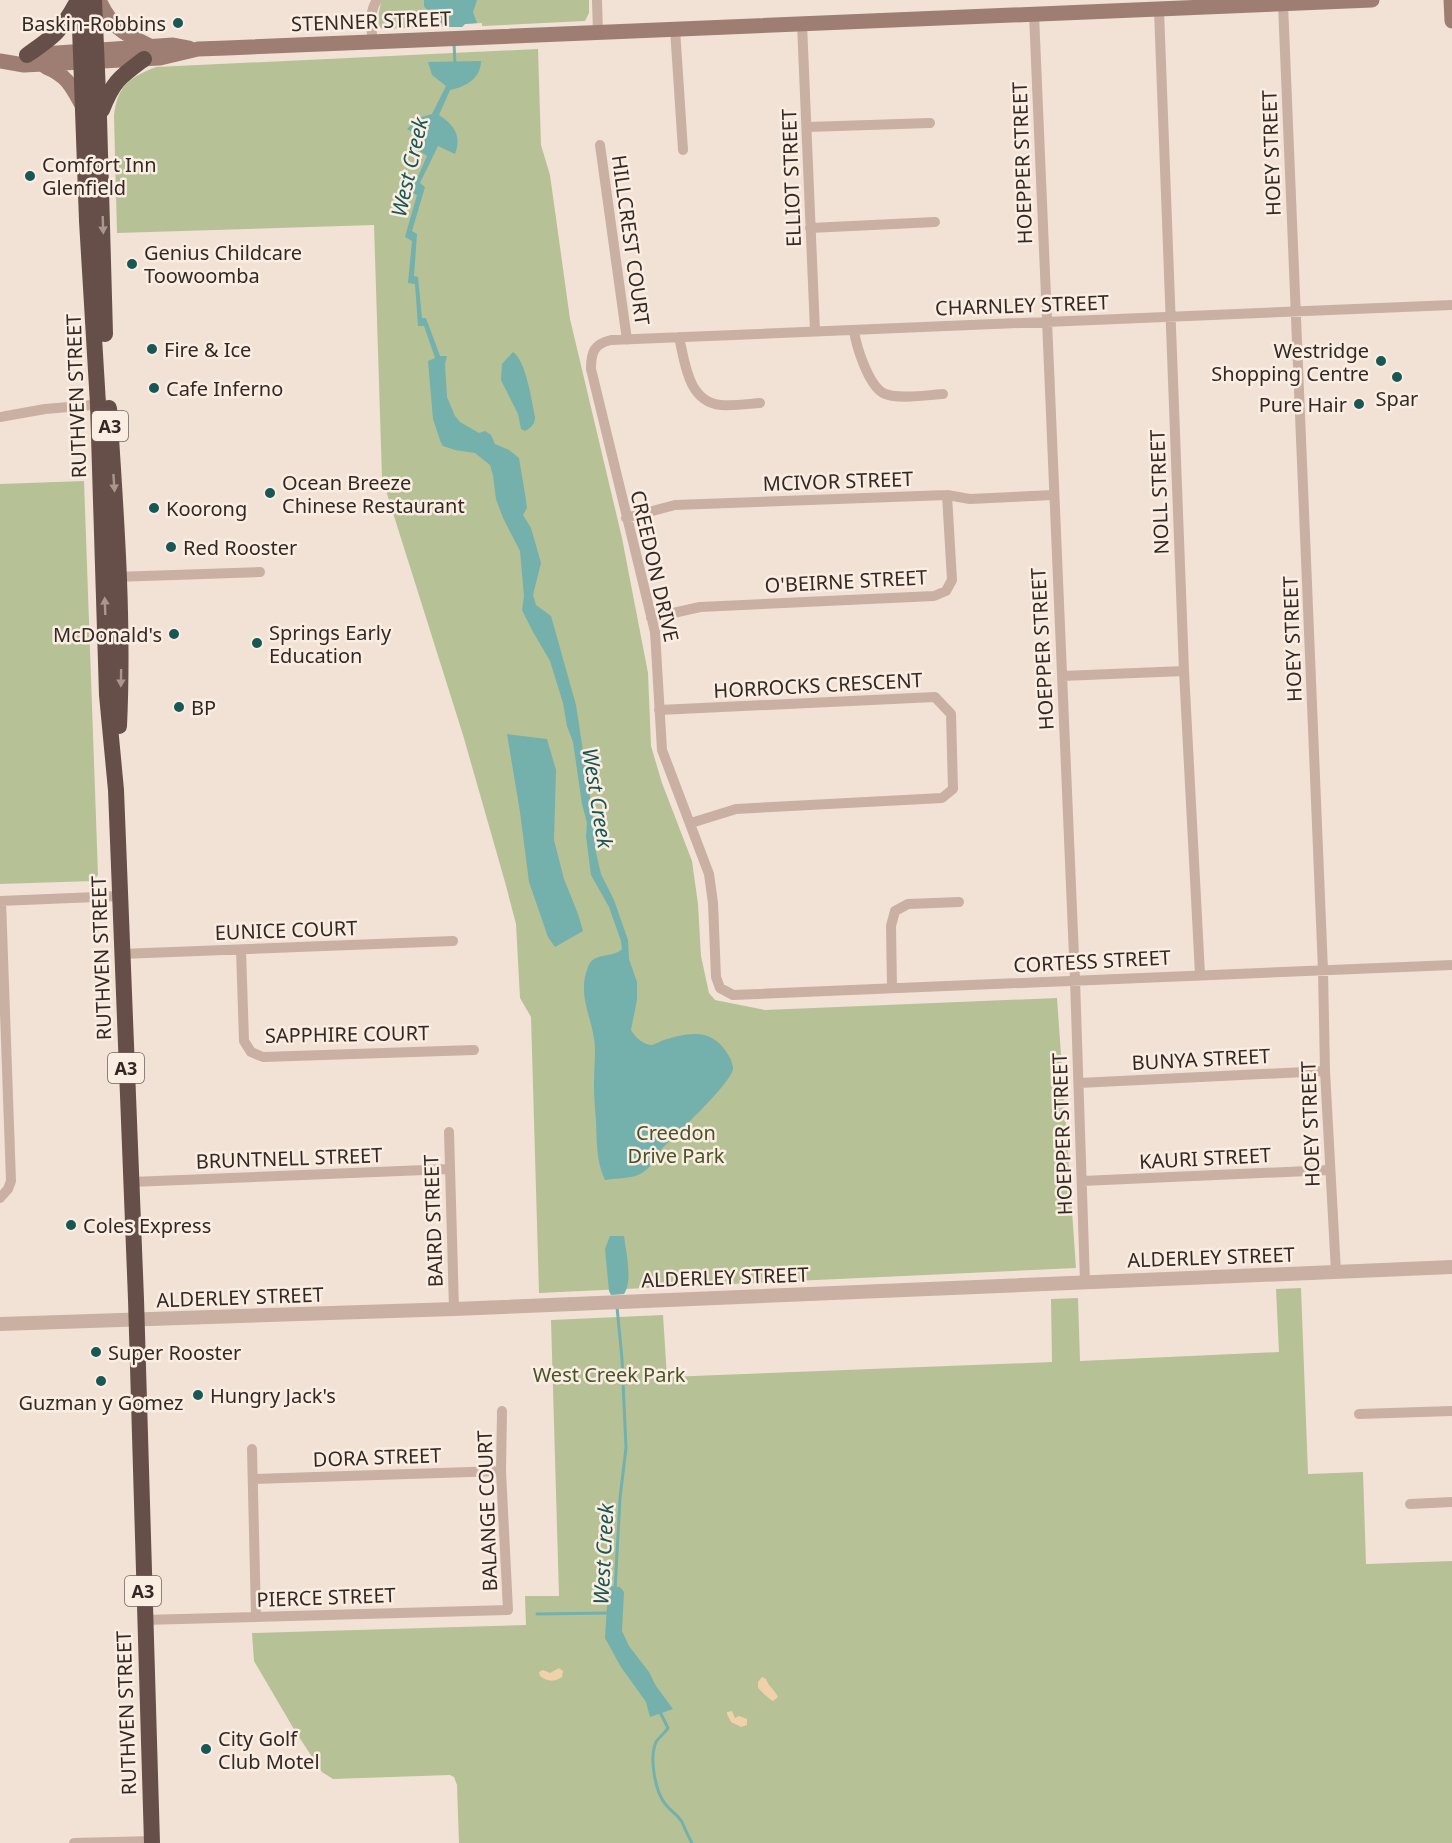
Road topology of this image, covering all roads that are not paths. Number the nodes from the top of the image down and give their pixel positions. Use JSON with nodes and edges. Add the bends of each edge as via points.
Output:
{"nodes":[{"id":1,"x":79,"y":0,"type":"edge"},
{"id":2,"x":96,"y":0,"type":"edge"},
{"id":3,"x":377,"y":0,"type":"edge"},
{"id":4,"x":597,"y":0,"type":"edge"},
{"id":5,"x":1372,"y":0,"type":"edge"},
{"id":6,"x":1451,"y":0,"type":"edge"},
{"id":7,"x":1283,"y":4,"type":"junction"},
{"id":8,"x":1159,"y":9,"type":"junction"},
{"id":9,"x":1034,"y":14,"type":"junction"},
{"id":10,"x":1452,"y":21,"type":"edge"},
{"id":11,"x":802,"y":24,"type":"junction"},
{"id":12,"x":675,"y":29,"type":"junction"},
{"id":13,"x":598,"y":33,"type":"junction"},
{"id":14,"x":374,"y":42,"type":"junction"},
{"id":15,"x":147,"y":53,"type":"junction"},
{"id":16,"x":89,"y":56,"type":"junction"},
{"id":17,"x":34,"y":60,"type":"junction"},
{"id":18,"x":4,"y":62,"type":"edge"},
{"id":19,"x":83,"y":107,"type":"junction"},
{"id":20,"x":99,"y":117,"type":"junction"},
{"id":21,"x":930,"y":123,"type":"dead end"},
{"id":22,"x":807,"y":127,"type":"junction"},
{"id":23,"x":600,"y":145,"type":"dead end"},
{"id":24,"x":683,"y":150,"type":"dead end"},
{"id":25,"x":935,"y":222,"type":"dead end"},
{"id":26,"x":810,"y":228,"type":"junction"},
{"id":27,"x":1452,"y":305,"type":"edge"},
{"id":28,"x":1296,"y":311,"type":"junction"},
{"id":29,"x":1171,"y":317,"type":"junction"},
{"id":30,"x":1047,"y":323,"type":"junction"},
{"id":31,"x":854,"y":330,"type":"junction"},
{"id":32,"x":815,"y":331,"type":"junction"},
{"id":33,"x":678,"y":338,"type":"junction"},
{"id":34,"x":627,"y":340,"type":"junction"},
{"id":35,"x":596,"y":347,"type":"joint"},
{"id":36,"x":943,"y":394,"type":"dead end"},
{"id":37,"x":103,"y":404,"type":"junction"},
{"id":38,"x":760,"y":404,"type":"dead end"},
{"id":39,"x":0,"y":417,"type":"edge"},
{"id":40,"x":947,"y":495,"type":"junction"},
{"id":41,"x":1053,"y":495,"type":"junction"},
{"id":42,"x":626,"y":518,"type":"junction"},
{"id":43,"x":260,"y":572,"type":"dead end"},
{"id":44,"x":112,"y":577,"type":"junction"},
{"id":45,"x":651,"y":618,"type":"junction"},
{"id":46,"x":1184,"y":671,"type":"junction"},
{"id":47,"x":1062,"y":676,"type":"junction"},
{"id":48,"x":659,"y":710,"type":"junction"},
{"id":49,"x":691,"y":824,"type":"junction"},
{"id":50,"x":120,"y":896,"type":"junction"},
{"id":51,"x":0,"y":901,"type":"edge"},
{"id":52,"x":959,"y":902,"type":"dead end"},
{"id":53,"x":453,"y":941,"type":"dead end"},
{"id":54,"x":241,"y":950,"type":"junction"},
{"id":55,"x":121,"y":954,"type":"junction"},
{"id":56,"x":1452,"y":965,"type":"edge"},
{"id":57,"x":1323,"y":970,"type":"junction"},
{"id":58,"x":1200,"y":974,"type":"junction"},
{"id":59,"x":1075,"y":980,"type":"junction"},
{"id":60,"x":892,"y":988,"type":"junction"},
{"id":61,"x":733,"y":995,"type":"joint"},
{"id":62,"x":474,"y":1050,"type":"dead end"},
{"id":63,"x":1325,"y":1071,"type":"junction"},
{"id":64,"x":1079,"y":1083,"type":"junction"},
{"id":65,"x":448,"y":1132,"type":"dead end"},
{"id":66,"x":449,"y":1169,"type":"junction"},
{"id":67,"x":1330,"y":1170,"type":"junction"},
{"id":68,"x":1082,"y":1181,"type":"junction"},
{"id":69,"x":131,"y":1182,"type":"junction"},
{"id":70,"x":0,"y":1198,"type":"edge"},
{"id":71,"x":1452,"y":1268,"type":"edge"},
{"id":72,"x":1336,"y":1272,"type":"junction"},
{"id":73,"x":1085,"y":1282,"type":"junction"},
{"id":74,"x":453,"y":1309,"type":"junction"},
{"id":75,"x":136,"y":1320,"type":"junction"},
{"id":76,"x":0,"y":1324,"type":"edge"},
{"id":77,"x":502,"y":1411,"type":"dead end"},
{"id":78,"x":1452,"y":1411,"type":"edge"},
{"id":79,"x":1359,"y":1414,"type":"dead end"},
{"id":80,"x":252,"y":1449,"type":"dead end"},
{"id":81,"x":501,"y":1471,"type":"junction"},
{"id":82,"x":254,"y":1479,"type":"junction"},
{"id":83,"x":1452,"y":1502,"type":"edge"},
{"id":84,"x":1410,"y":1504,"type":"dead end"},
{"id":85,"x":508,"y":1610,"type":"joint"},
{"id":86,"x":256,"y":1617,"type":"junction"},
{"id":87,"x":144,"y":1620,"type":"junction"},
{"id":88,"x":152,"y":1842,"type":"edge"},
{"id":89,"x":74,"y":1843,"type":"edge"}],
"edges":[{"from":1,"to":16,"type":"highway","name":"RUTHVEN STREET","number":"A3"},
{"from":1,"to":17,"type":"highway"},
{"from":2,"to":15,"type":"main road","via":[[119,30]]},
{"from":2,"to":16,"type":"highway","name":"RUTHVEN STREET","number":"A3"},
{"from":3,"to":14,"type":"street","via":[[371,12]]},
{"from":4,"to":13,"type":"street"},
{"from":5,"to":7,"type":"main road","name":"STENNER STREET"},
{"from":6,"to":10,"type":"main road"},
{"from":7,"to":8,"type":"main road","name":"STENNER STREET"},
{"from":7,"to":28,"type":"street","name":"HOEY STREET"},
{"from":8,"to":9,"type":"main road","name":"STENNER STREET"},
{"from":8,"to":29,"type":"street","name":"NOLL STREET"},
{"from":9,"to":11,"type":"main road","name":"STENNER STREET"},
{"from":9,"to":30,"type":"street","name":"HOEPPER STREET"},
{"from":11,"to":12,"type":"main road","name":"STENNER STREET"},
{"from":11,"to":22,"type":"street","name":"ELLIOT STREET"},
{"from":12,"to":13,"type":"main road","name":"STENNER STREET"},
{"from":12,"to":24,"type":"street"},
{"from":13,"to":14,"type":"main road","name":"STENNER STREET"},
{"from":14,"to":15,"type":"main road","name":"STENNER STREET","via":[[198,49],[160,58]]},
{"from":15,"to":16,"type":"main road","name":"STENNER STREET"},
{"from":15,"to":20,"type":"highway","via":[[109,91]]},
{"from":16,"to":17,"type":"main road","name":"STENNER STREET"},
{"from":16,"to":19,"type":"highway","name":"RUTHVEN STREET","number":"A3"},
{"from":16,"to":20,"type":"highway","name":"RUTHVEN STREET","number":"A3"},
{"from":17,"to":18,"type":"main road","name":"STENNER STREET","via":[[22,55]]},
{"from":17,"to":19,"type":"main road","via":[[62,74]]},
{"from":19,"to":37,"type":"highway","name":"RUTHVEN STREET","number":"A3","via":[[87,221]]},
{"from":20,"to":37,"type":"highway","name":"RUTHVEN STREET","number":"A3","one_way":true},
{"from":21,"to":22,"type":"street"},
{"from":22,"to":26,"type":"street","name":"ELLIOT STREET"},
{"from":23,"to":34,"type":"street","name":"HILLCREST COURT"},
{"from":25,"to":26,"type":"street"},
{"from":26,"to":32,"type":"street","name":"ELLIOT STREET"},
{"from":27,"to":28,"type":"street","name":"CHARNLEY STREET"},
{"from":28,"to":29,"type":"street","name":"CHARNLEY STREET"},
{"from":28,"to":57,"type":"street","name":"HOEY STREET"},
{"from":29,"to":30,"type":"street","name":"CHARNLEY STREET"},
{"from":29,"to":46,"type":"street","name":"NOLL STREET"},
{"from":30,"to":31,"type":"street","name":"CHARNLEY STREET"},
{"from":30,"to":41,"type":"street","name":"HOEPPER STREET"},
{"from":31,"to":32,"type":"street","name":"CHARNLEY STREET"},
{"from":31,"to":36,"type":"street","via":[[860,357],[882,393]]},
{"from":32,"to":33,"type":"street","name":"CHARNLEY STREET"},
{"from":33,"to":34,"type":"street","name":"CHARNLEY STREET"},
{"from":33,"to":38,"type":"street","via":[[691,384],[701,398],[720,405]]},
{"from":34,"to":35,"type":"street","name":"CHARNLEY STREET","via":[[605,341]]},
{"from":35,"to":42,"type":"street","name":"CREEDON DRIVE","via":[[591,369]]},
{"from":37,"to":39,"type":"street"},
{"from":37,"to":44,"type":"highway","name":"RUTHVEN STREET","number":"A3"},
{"from":40,"to":41,"type":"street","name":"MCIVOR STREET","via":[[970,499]]},
{"from":40,"to":42,"type":"street","name":"MCIVOR STREET","via":[[675,506]]},
{"from":40,"to":45,"type":"street","name":"O'BEIRNE STREET","via":[[952,580],[946,591],[934,596],[700,607]]},
{"from":41,"to":47,"type":"street","name":"HOEPPER STREET"},
{"from":42,"to":45,"type":"street","name":"CREEDON DRIVE"},
{"from":43,"to":44,"type":"street"},
{"from":44,"to":50,"type":"highway","name":"RUTHVEN STREET","number":"A3","via":[[107,695]]},
{"from":45,"to":48,"type":"street","name":"CREEDON DRIVE"},
{"from":46,"to":47,"type":"street"},
{"from":46,"to":58,"type":"street","name":"NOLL STREET"},
{"from":47,"to":59,"type":"street","name":"HOEPPER STREET"},
{"from":48,"to":49,"type":"street","name":"CREEDON DRIVE","via":[[662,750]]},
{"from":48,"to":49,"type":"street","name":"HORROCKS CRESCENT","via":[[935,697],[951,714],[953,789],[942,798],[736,809]]},
{"from":49,"to":61,"type":"street","name":"CREEDON DRIVE","via":[[709,874],[716,977],[720,988]]},
{"from":50,"to":51,"type":"street"},
{"from":50,"to":55,"type":"highway","name":"RUTHVEN STREET","number":"A3"},
{"from":51,"to":70,"type":"street","via":[[11,1181]]},
{"from":52,"to":60,"type":"street","via":[[908,904],[895,910],[891,926]]},
{"from":53,"to":54,"type":"street","name":"EUNICE COURT"},
{"from":54,"to":55,"type":"street","name":"EUNICE COURT"},
{"from":54,"to":62,"type":"street","name":"SAPPHIRE COURT","via":[[244,1041],[251,1052],[263,1057]]},
{"from":55,"to":69,"type":"highway","name":"RUTHVEN STREET","number":"A3"},
{"from":56,"to":57,"type":"street","name":"CORTESS STREET"},
{"from":57,"to":58,"type":"street","name":"CORTESS STREET"},
{"from":57,"to":63,"type":"street","name":"HOEY STREET"},
{"from":58,"to":59,"type":"street","name":"CORTESS STREET"},
{"from":59,"to":60,"type":"street","name":"CORTESS STREET"},
{"from":59,"to":64,"type":"street","name":"HOEPPER STREET"},
{"from":60,"to":61,"type":"street","name":"CORTESS STREET"},
{"from":63,"to":64,"type":"street","name":"BUNYA STREET"},
{"from":63,"to":67,"type":"street","name":"HOEY STREET"},
{"from":64,"to":68,"type":"street","name":"HOEPPER STREET"},
{"from":65,"to":66,"type":"street","name":"BAIRD STREET"},
{"from":66,"to":69,"type":"street","name":"BRUNTNELL STREET"},
{"from":66,"to":74,"type":"street","name":"BAIRD STREET"},
{"from":67,"to":68,"type":"street","name":"KAURI STREET"},
{"from":67,"to":72,"type":"street","name":"HOEY STREET"},
{"from":68,"to":73,"type":"street","name":"HOEPPER STREET"},
{"from":69,"to":75,"type":"highway","name":"RUTHVEN STREET","number":"A3"},
{"from":71,"to":72,"type":"street","name":"ALDERLEY STREET"},
{"from":72,"to":73,"type":"street","name":"ALDERLEY STREET"},
{"from":73,"to":74,"type":"street","name":"ALDERLEY STREET"},
{"from":74,"to":75,"type":"street","name":"ALDERLEY STREET"},
{"from":75,"to":76,"type":"street","name":"ALDERLEY STREET"},
{"from":75,"to":87,"type":"highway","name":"RUTHVEN STREET","number":"A3"},
{"from":77,"to":81,"type":"street","name":"BALANGE COURT"},
{"from":78,"to":79,"type":"street"},
{"from":80,"to":82,"type":"street"},
{"from":81,"to":82,"type":"street","name":"DORA STREET"},
{"from":81,"to":85,"type":"street","name":"BALANGE COURT"},
{"from":82,"to":86,"type":"street"},
{"from":83,"to":84,"type":"street"},
{"from":85,"to":86,"type":"street","name":"PIERCE STREET"},
{"from":86,"to":87,"type":"street","name":"PIERCE STREET"},
{"from":87,"to":88,"type":"highway","name":"RUTHVEN STREET","number":"A3"},
{"from":88,"to":89,"type":"street"}]}
